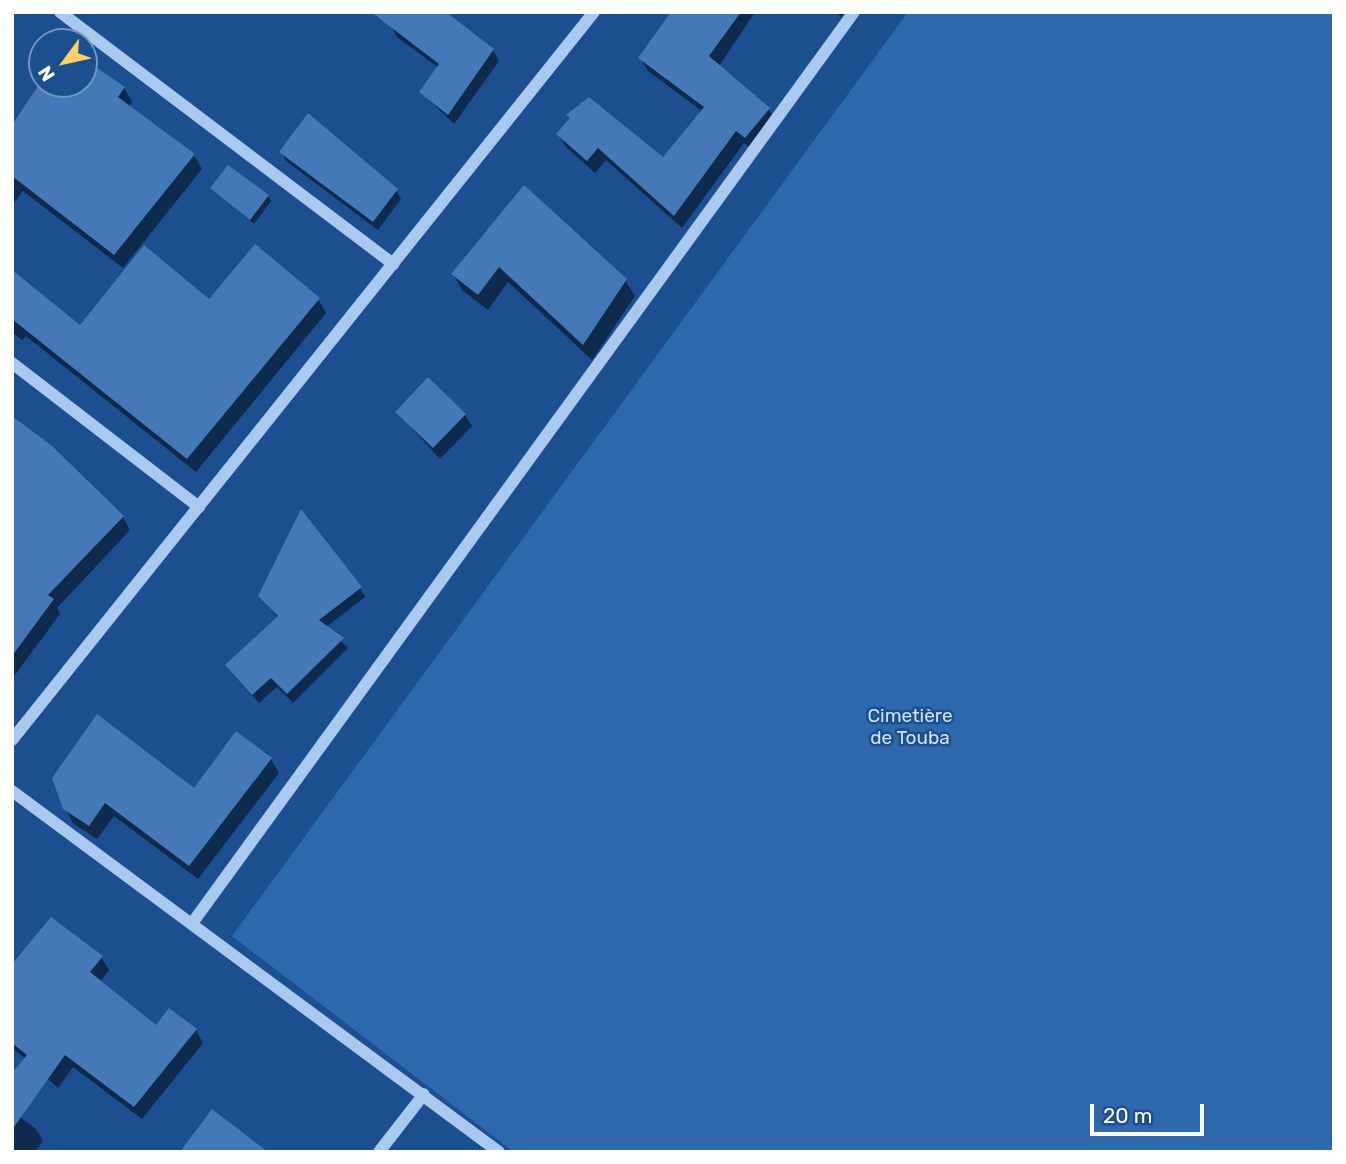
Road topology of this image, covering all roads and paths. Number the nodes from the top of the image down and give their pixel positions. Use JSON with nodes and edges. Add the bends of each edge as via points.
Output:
{"nodes":[{"id":1,"x":60,"y":12,"type":"edge"},
{"id":2,"x":594,"y":12,"type":"edge"},
{"id":3,"x":854,"y":12,"type":"edge"},
{"id":4,"x":393,"y":264,"type":"junction"},
{"id":5,"x":12,"y":363,"type":"edge"},
{"id":6,"x":199,"y":507,"type":"junction"},
{"id":7,"x":12,"y":740,"type":"edge"},
{"id":8,"x":12,"y":791,"type":"edge"},
{"id":9,"x":193,"y":922,"type":"junction"},
{"id":10,"x":424,"y":1094,"type":"junction"},
{"id":11,"x":379,"y":1152,"type":"edge"},
{"id":12,"x":499,"y":1152,"type":"edge"}],
"edges":[{"from":1,"to":4,"type":"street"},
{"from":2,"to":4,"type":"street"},
{"from":3,"to":9,"type":"street"},
{"from":4,"to":6,"type":"street"},
{"from":5,"to":6,"type":"street"},
{"from":6,"to":7,"type":"street"},
{"from":8,"to":9,"type":"street"},
{"from":9,"to":10,"type":"street"},
{"from":10,"to":11,"type":"street"},
{"from":10,"to":12,"type":"street"}]}
